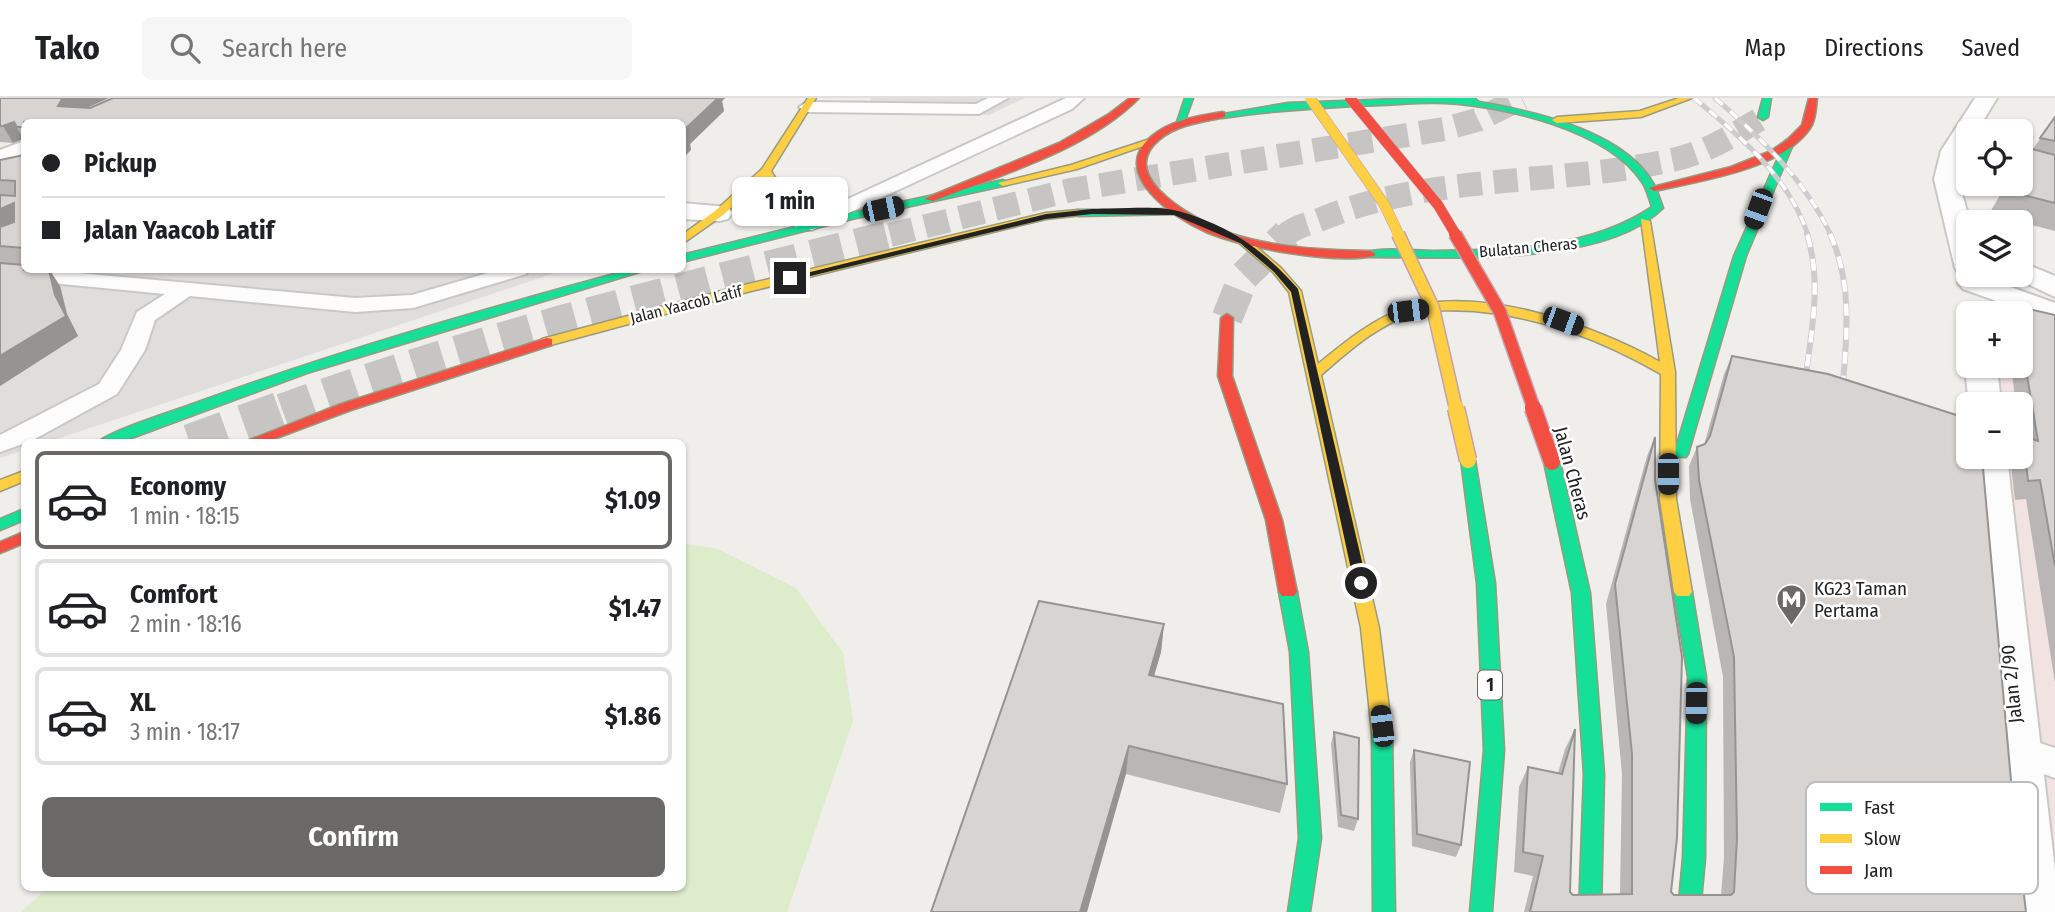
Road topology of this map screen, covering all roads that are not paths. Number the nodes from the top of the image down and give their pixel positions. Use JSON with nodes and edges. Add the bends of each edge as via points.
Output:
{"nodes":[{"id":1,"x":1000,"y":98,"type":"edge"},
{"id":2,"x":1076,"y":98,"type":"edge"},
{"id":3,"x":1135,"y":98,"type":"edge"},
{"id":4,"x":1189,"y":98,"type":"edge"},
{"id":5,"x":1310,"y":98,"type":"edge"},
{"id":6,"x":1350,"y":98,"type":"edge"},
{"id":7,"x":1688,"y":98,"type":"edge"},
{"id":8,"x":1767,"y":98,"type":"edge"},
{"id":9,"x":1813,"y":98,"type":"edge"},
{"id":10,"x":1986,"y":98,"type":"edge"},
{"id":11,"x":1472,"y":100,"type":"edge"},
{"id":12,"x":810,"y":102,"type":"edge"},
{"id":13,"x":951,"y":103,"type":"edge"},
{"id":14,"x":1763,"y":117,"type":"dead end"},
{"id":15,"x":1976,"y":119,"type":"edge"},
{"id":16,"x":1555,"y":120,"type":"junction"},
{"id":17,"x":1178,"y":126,"type":"junction"},
{"id":18,"x":1150,"y":142,"type":"junction"},
{"id":19,"x":1789,"y":142,"type":"junction"},
{"id":20,"x":21,"y":149,"type":"edge"},
{"id":21,"x":0,"y":159,"type":"edge"},
{"id":22,"x":1956,"y":162,"type":"edge"},
{"id":23,"x":0,"y":166,"type":"edge"},
{"id":24,"x":21,"y":168,"type":"edge"},
{"id":25,"x":766,"y":171,"type":"junction"},
{"id":26,"x":1654,"y":188,"type":"junction"},
{"id":27,"x":929,"y":199,"type":"junction"},
{"id":28,"x":883,"y":209,"type":"junction"},
{"id":29,"x":1957,"y":210,"type":"edge"},
{"id":30,"x":686,"y":211,"type":"edge"},
{"id":31,"x":1175,"y":212,"type":"junction"},
{"id":32,"x":719,"y":214,"type":"junction"},
{"id":33,"x":825,"y":215,"type":"junction"},
{"id":34,"x":850,"y":216,"type":"junction"},
{"id":35,"x":1645,"y":221,"type":"junction"},
{"id":36,"x":937,"y":227,"type":"junction"},
{"id":37,"x":800,"y":229,"type":"junction"},
{"id":38,"x":686,"y":238,"type":"edge"},
{"id":39,"x":1243,"y":241,"type":"junction"},
{"id":40,"x":686,"y":258,"type":"edge"},
{"id":41,"x":0,"y":272,"type":"edge"},
{"id":42,"x":509,"y":273,"type":"edge"},
{"id":43,"x":628,"y":273,"type":"edge"},
{"id":44,"x":2033,"y":276,"type":"edge"},
{"id":45,"x":1998,"y":287,"type":"edge"},
{"id":46,"x":2055,"y":288,"type":"edge"},
{"id":47,"x":186,"y":290,"type":"junction"},
{"id":48,"x":2055,"y":313,"type":"edge"},
{"id":49,"x":1227,"y":318,"type":"tunnel mouth"},
{"id":50,"x":1668,"y":372,"type":"junction"},
{"id":51,"x":1313,"y":375,"type":"junction"},
{"id":52,"x":115,"y":439,"type":"edge"},
{"id":53,"x":259,"y":439,"type":"edge"},
{"id":54,"x":0,"y":444,"type":"edge"},
{"id":55,"x":1991,"y":469,"type":"edge"},
{"id":56,"x":21,"y":477,"type":"edge"},
{"id":57,"x":0,"y":486,"type":"edge"},
{"id":58,"x":1668,"y":499,"type":"junction"},
{"id":59,"x":21,"y":515,"type":"edge"},
{"id":60,"x":0,"y":525,"type":"edge"},
{"id":61,"x":21,"y":538,"type":"edge"},
{"id":62,"x":0,"y":548,"type":"edge"},
{"id":63,"x":2036,"y":756,"type":"edge"},
{"id":64,"x":2035,"y":782,"type":"edge"},
{"id":65,"x":2032,"y":894,"type":"edge"},
{"id":66,"x":1299,"y":912,"type":"edge"},
{"id":67,"x":1384,"y":912,"type":"edge"},
{"id":68,"x":1482,"y":912,"type":"edge"},
{"id":69,"x":1590,"y":912,"type":"edge"},
{"id":70,"x":1689,"y":912,"type":"edge"},
{"id":71,"x":2032,"y":912,"type":"edge"}],
"edges":[{"from":1,"to":13,"type":"lane","via":[[979,109]]},
{"from":2,"to":33,"type":"lane","via":[[936,168]]},
{"from":3,"to":27,"type":"main road","via":[[1122,112],[1055,148]]},
{"from":4,"to":17,"type":"main road"},
{"from":5,"to":68,"type":"main road","number":"1","bridge":true,"via":[[1384,204],[1433,309],[1468,460],[1486,583],[1494,751]]},
{"from":6,"to":69,"type":"main road","name":"Jalan Cheras","bridge":true,"via":[[1438,205],[1500,312],[1552,462],[1581,593],[1594,774]]},
{"from":7,"to":16,"type":"main road","via":[[1646,114]]},
{"from":8,"to":14,"type":"main road"},
{"from":9,"to":19,"type":"main road","via":[[1805,128]]},
{"from":10,"to":15,"type":"street"},
{"from":11,"to":16,"type":"main road"},
{"from":11,"to":17,"type":"main road","via":[[1250,109]]},
{"from":12,"to":13,"type":"lane"},
{"from":12,"to":25,"type":"main road"},
{"from":16,"to":26,"type":"main road","via":[[1610,149]]},
{"from":17,"to":18,"type":"main road"},
{"from":18,"to":27,"type":"main road","via":[[1074,167]]},
{"from":18,"to":31,"type":"main road","name":"Bulatan Cheras","via":[[1142,159],[1146,177]]},
{"from":19,"to":26,"type":"main road","via":[[1736,167]]},
{"from":19,"to":58,"type":"main road","via":[[1766,187],[1725,296]]},
{"from":20,"to":21,"type":"street"},
{"from":22,"to":29,"type":"street","via":[[1946,179]]},
{"from":23,"to":24,"type":"street"},
{"from":25,"to":32,"type":"main road"},
{"from":25,"to":33,"type":"main road","via":[[788,206]]},
{"from":26,"to":35,"type":"main road","via":[[1658,208]]},
{"from":27,"to":28,"type":"main road"},
{"from":28,"to":34,"type":"main road"},
{"from":28,"to":36,"type":"main road","via":[[918,212]]},
{"from":30,"to":32,"type":"street"},
{"from":31,"to":36,"type":"main road","name":"Jalan Yaacob Latif","via":[[1070,213]]},
{"from":31,"to":39,"type":"main road","name":"Bulatan Cheras"},
{"from":32,"to":38,"type":"main road"},
{"from":33,"to":34,"type":"main road"},
{"from":33,"to":37,"type":"lane"},
{"from":34,"to":37,"type":"main road"},
{"from":35,"to":39,"type":"main road","name":"Bulatan Cheras","via":[[1562,247],[1506,251],[1375,255]]},
{"from":35,"to":50,"type":"main road"},
{"from":36,"to":53,"type":"main road","name":"Jalan Yaacob Latif","via":[[506,353]]},
{"from":37,"to":40,"type":"main road"},
{"from":39,"to":51,"type":"main road","via":[[1295,291]]},
{"from":41,"to":47,"type":"lane"},
{"from":42,"to":47,"type":"lane","via":[[413,301],[355,305]]},
{"from":43,"to":52,"type":"main road","via":[[322,361]]},
{"from":44,"to":46,"type":"street"},
{"from":45,"to":48,"type":"street"},
{"from":47,"to":54,"type":"lane","via":[[145,317],[132,350],[108,389]]},
{"from":49,"to":66,"type":"main road","via":[[1225,376],[1274,520],[1299,652],[1310,838]]},
{"from":50,"to":51,"type":"main road","via":[[1630,348],[1563,321],[1489,308],[1442,307],[1408,311],[1378,325]]},
{"from":50,"to":58,"type":"main road"},
{"from":51,"to":67,"type":"main road","via":[[1370,628],[1382,726]]},
{"from":55,"to":63,"type":"street","name":"Jalan 2/90"},
{"from":56,"to":57,"type":"main road"},
{"from":58,"to":70,"type":"main road","via":[[1697,677]]},
{"from":59,"to":60,"type":"main road"},
{"from":61,"to":62,"type":"main road"},
{"from":63,"to":64,"type":"street","name":"Jalan 2/90"},
{"from":65,"to":71,"type":"street","name":"Jalan 2/90"}]}
